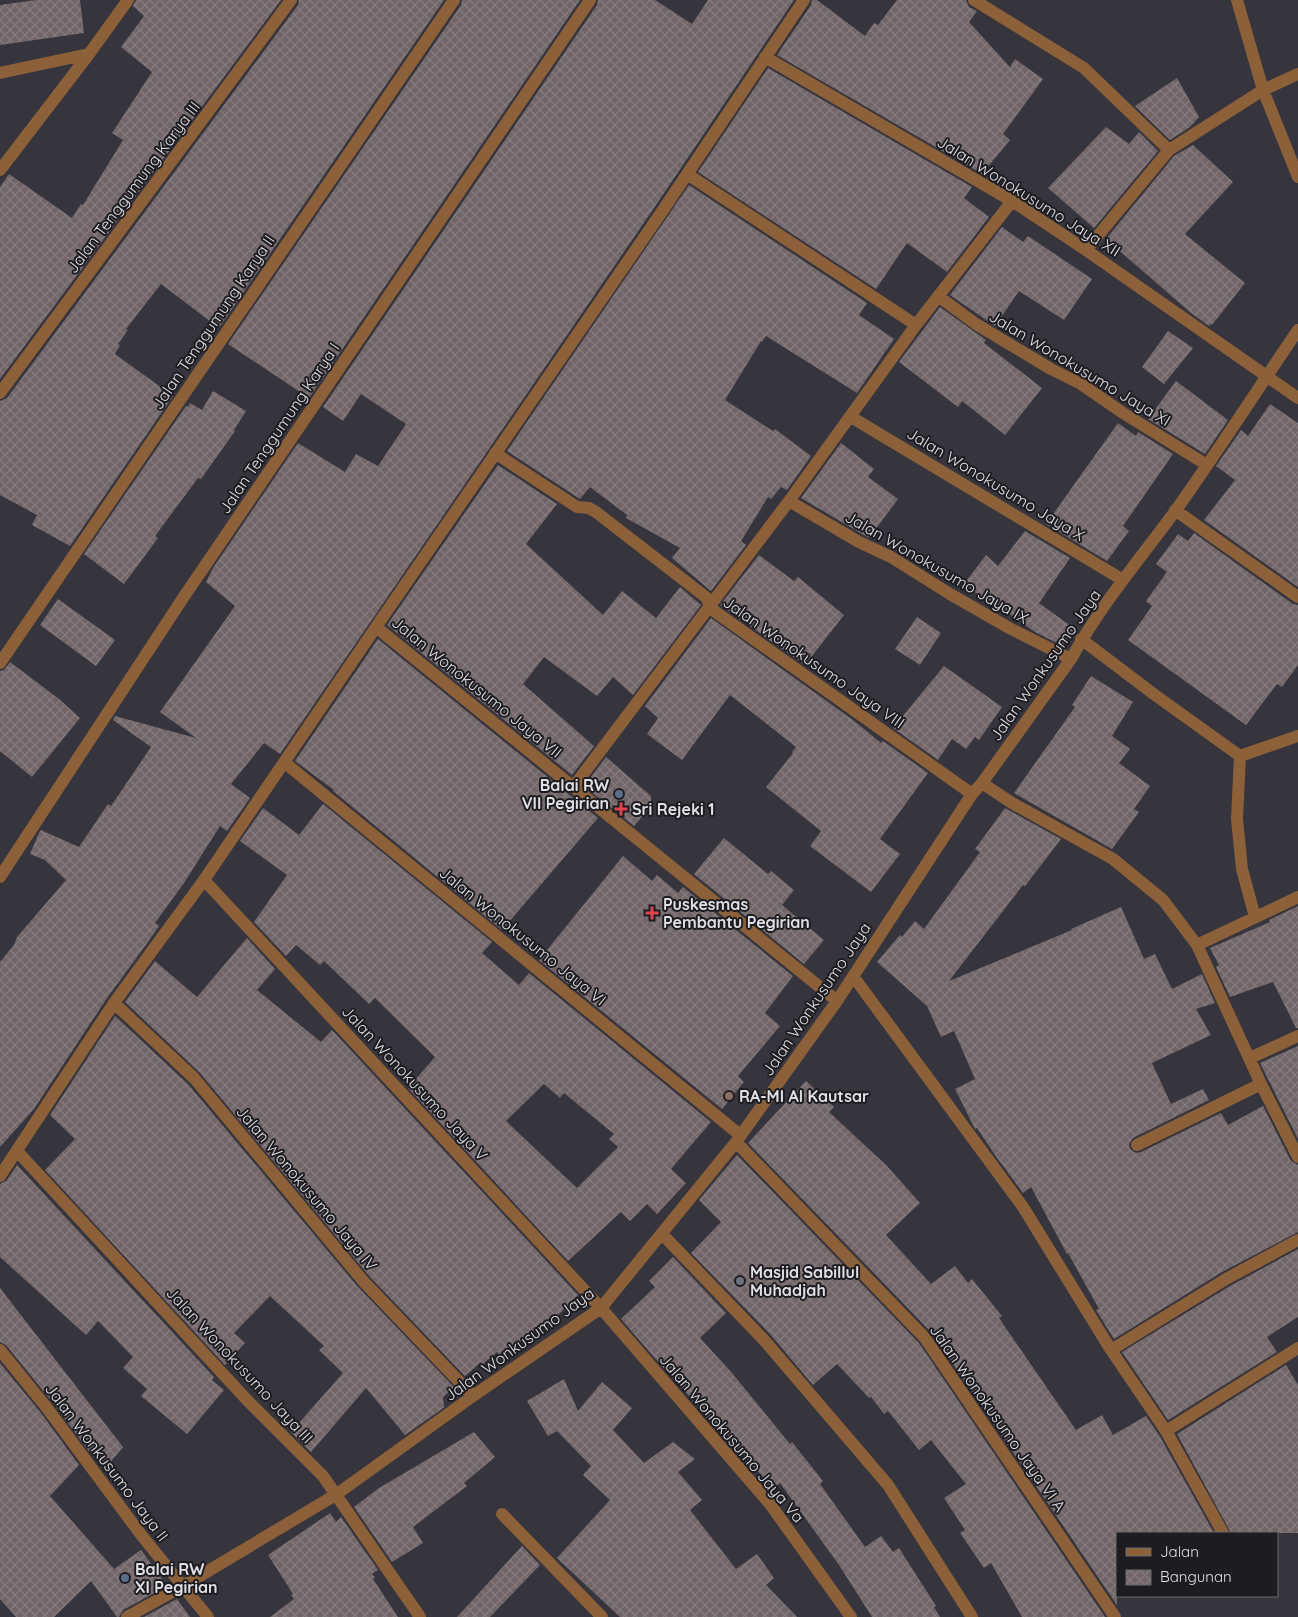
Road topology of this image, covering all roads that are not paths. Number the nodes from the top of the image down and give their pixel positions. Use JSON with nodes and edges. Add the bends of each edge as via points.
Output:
{"nodes":[{"id":1,"x":128,"y":0,"type":"edge"},
{"id":2,"x":291,"y":0,"type":"edge"},
{"id":3,"x":454,"y":0,"type":"edge"},
{"id":4,"x":590,"y":0,"type":"edge"},
{"id":5,"x":804,"y":0,"type":"edge"},
{"id":6,"x":1237,"y":0,"type":"edge"},
{"id":7,"x":977,"y":1,"type":"edge"},
{"id":8,"x":89,"y":54,"type":"junction"},
{"id":9,"x":765,"y":57,"type":"junction"},
{"id":10,"x":0,"y":73,"type":"edge"},
{"id":11,"x":1298,"y":74,"type":"edge"},
{"id":12,"x":1263,"y":90,"type":"junction"},
{"id":13,"x":1169,"y":150,"type":"junction"},
{"id":14,"x":0,"y":170,"type":"edge"},
{"id":15,"x":687,"y":174,"type":"junction"},
{"id":16,"x":1298,"y":176,"type":"edge"},
{"id":17,"x":1012,"y":201,"type":"junction"},
{"id":18,"x":1086,"y":250,"type":"junction"},
{"id":19,"x":938,"y":296,"type":"junction"},
{"id":20,"x":916,"y":325,"type":"junction"},
{"id":21,"x":1298,"y":330,"type":"edge"},
{"id":22,"x":1267,"y":375,"type":"junction"},
{"id":23,"x":0,"y":393,"type":"edge"},
{"id":24,"x":1298,"y":398,"type":"edge"},
{"id":25,"x":851,"y":417,"type":"junction"},
{"id":26,"x":495,"y":453,"type":"junction"},
{"id":27,"x":1207,"y":465,"type":"junction"},
{"id":28,"x":789,"y":501,"type":"junction"},
{"id":29,"x":1175,"y":510,"type":"junction"},
{"id":30,"x":1123,"y":580,"type":"junction"},
{"id":31,"x":1298,"y":597,"type":"edge"},
{"id":32,"x":710,"y":608,"type":"junction"},
{"id":33,"x":376,"y":627,"type":"junction"},
{"id":34,"x":1082,"y":640,"type":"junction"},
{"id":35,"x":1071,"y":659,"type":"junction"},
{"id":36,"x":0,"y":663,"type":"edge"},
{"id":37,"x":1298,"y":736,"type":"edge"},
{"id":38,"x":1240,"y":756,"type":"junction"},
{"id":39,"x":284,"y":762,"type":"junction"},
{"id":40,"x":982,"y":783,"type":"junction"},
{"id":41,"x":574,"y":786,"type":"junction"},
{"id":42,"x":972,"y":794,"type":"junction"},
{"id":43,"x":0,"y":877,"type":"edge"},
{"id":44,"x":204,"y":880,"type":"junction"},
{"id":45,"x":1298,"y":897,"type":"edge"},
{"id":46,"x":1255,"y":917,"type":"junction"},
{"id":47,"x":1197,"y":945,"type":"junction"},
{"id":48,"x":853,"y":976,"type":"junction"},
{"id":49,"x":836,"y":1001,"type":"junction"},
{"id":50,"x":114,"y":1002,"type":"junction"},
{"id":51,"x":1298,"y":1036,"type":"edge"},
{"id":52,"x":1250,"y":1058,"type":"junction"},
{"id":53,"x":1261,"y":1084,"type":"junction"},
{"id":54,"x":738,"y":1139,"type":"junction"},
{"id":55,"x":1137,"y":1145,"type":"dead end"},
{"id":56,"x":17,"y":1151,"type":"junction"},
{"id":57,"x":1298,"y":1157,"type":"edge"},
{"id":58,"x":0,"y":1176,"type":"edge"},
{"id":59,"x":662,"y":1234,"type":"junction"},
{"id":60,"x":1298,"y":1240,"type":"edge"},
{"id":61,"x":601,"y":1308,"type":"junction"},
{"id":62,"x":1298,"y":1348,"type":"edge"},
{"id":63,"x":0,"y":1350,"type":"edge"},
{"id":64,"x":1111,"y":1350,"type":"junction"},
{"id":65,"x":473,"y":1396,"type":"junction"},
{"id":66,"x":1166,"y":1431,"type":"junction"},
{"id":67,"x":337,"y":1494,"type":"junction"},
{"id":68,"x":502,"y":1514,"type":"dead end"},
{"id":69,"x":1222,"y":1532,"type":"edge"},
{"id":70,"x":183,"y":1586,"type":"junction"},
{"id":71,"x":127,"y":1617,"type":"edge"},
{"id":72,"x":208,"y":1617,"type":"edge"},
{"id":73,"x":420,"y":1617,"type":"edge"},
{"id":74,"x":602,"y":1617,"type":"edge"},
{"id":75,"x":851,"y":1617,"type":"edge"},
{"id":76,"x":972,"y":1617,"type":"edge"},
{"id":77,"x":1115,"y":1617,"type":"edge"}],
"edges":[{"from":1,"to":8,"type":"street"},
{"from":2,"to":23,"type":"street","name":"Jalan Tenggumung Karya III"},
{"from":3,"to":36,"type":"street","name":"Jalan Tenggumung Karya II"},
{"from":4,"to":43,"type":"street","name":"Jalan Tenggumung Karya I","via":[[183,598]]},
{"from":5,"to":9,"type":"street"},
{"from":6,"to":12,"type":"street"},
{"from":7,"to":13,"type":"street","via":[[1084,68]]},
{"from":8,"to":10,"type":"street"},
{"from":8,"to":14,"type":"street"},
{"from":9,"to":15,"type":"street"},
{"from":9,"to":17,"type":"street","name":"Jalan Wonokusumo Jaya XII"},
{"from":11,"to":12,"type":"street"},
{"from":12,"to":13,"type":"street"},
{"from":12,"to":16,"type":"street"},
{"from":13,"to":18,"type":"street"},
{"from":15,"to":20,"type":"street"},
{"from":15,"to":26,"type":"street"},
{"from":17,"to":18,"type":"street","name":"Jalan Wonokusumo Jaya XII"},
{"from":17,"to":19,"type":"street"},
{"from":18,"to":22,"type":"street","name":"Jalan Wonokusumo Jaya XII"},
{"from":19,"to":20,"type":"street"},
{"from":19,"to":27,"type":"street","name":"Jalan Wonokusumo Jaya XI","via":[[976,324],[1081,384]]},
{"from":20,"to":25,"type":"street"},
{"from":21,"to":22,"type":"street","name":"Jalan Wonkusumo Jaya"},
{"from":22,"to":24,"type":"street","name":"Jalan Wonokusumo Jaya XII"},
{"from":22,"to":27,"type":"street","name":"Jalan Wonkusumo Jaya"},
{"from":25,"to":28,"type":"street"},
{"from":25,"to":30,"type":"street","name":"Jalan Wonokusumo Jaya X"},
{"from":26,"to":32,"type":"street","name":"Jalan Wonokusumo Jaya VIII","via":[[578,508],[596,512],[707,598]]},
{"from":26,"to":33,"type":"street"},
{"from":27,"to":29,"type":"street","name":"Jalan Wonkusumo Jaya"},
{"from":28,"to":32,"type":"street"},
{"from":28,"to":35,"type":"street","name":"Jalan Wonokusumo Jaya IX","via":[[1011,629]]},
{"from":29,"to":30,"type":"street","name":"Jalan Wonkusumo Jaya"},
{"from":29,"to":31,"type":"street"},
{"from":30,"to":34,"type":"street","name":"Jalan Wonkusumo Jaya"},
{"from":32,"to":41,"type":"street"},
{"from":32,"to":42,"type":"street","name":"Jalan Wonokusumo Jaya VIII"},
{"from":33,"to":39,"type":"street"},
{"from":33,"to":41,"type":"street","name":"Jalan Wonokusumo Jaya VII"},
{"from":34,"to":35,"type":"street","name":"Jalan Wonkusumo Jaya"},
{"from":34,"to":38,"type":"street"},
{"from":35,"to":40,"type":"street","name":"Jalan Wonkusumo Jaya"},
{"from":37,"to":38,"type":"street"},
{"from":38,"to":46,"type":"street","via":[[1237,819],[1242,869]]},
{"from":39,"to":44,"type":"street"},
{"from":39,"to":54,"type":"street","name":"Jalan Wonokusumo Jaya VI"},
{"from":40,"to":42,"type":"street","name":"Jalan Wonkusumo Jaya"},
{"from":40,"to":47,"type":"street","via":[[1012,804],[1113,859],[1163,900]]},
{"from":41,"to":49,"type":"street","name":"Jalan Wonokusumo Jaya VII"},
{"from":42,"to":48,"type":"street","name":"Jalan Wonkusumo Jaya"},
{"from":44,"to":50,"type":"street"},
{"from":44,"to":61,"type":"street","name":"Jalan Wonokusumo Jaya V"},
{"from":45,"to":46,"type":"street"},
{"from":46,"to":47,"type":"street"},
{"from":47,"to":52,"type":"street"},
{"from":48,"to":49,"type":"street","name":"Jalan Wonkusumo Jaya"},
{"from":48,"to":64,"type":"street","via":[[1024,1208]]},
{"from":49,"to":54,"type":"street","name":"Jalan Wonkusumo Jaya"},
{"from":50,"to":56,"type":"street"},
{"from":50,"to":65,"type":"street","name":"Jalan Wonokusumo Jaya IV","via":[[194,1078],[364,1282]]},
{"from":51,"to":52,"type":"street"},
{"from":52,"to":53,"type":"street"},
{"from":53,"to":55,"type":"street"},
{"from":53,"to":57,"type":"street"},
{"from":54,"to":59,"type":"street","name":"Jalan Wonkusumo Jaya"},
{"from":54,"to":77,"type":"street","name":"Jalan Wonokusumo Jaya VI A","via":[[925,1338]]},
{"from":56,"to":58,"type":"street"},
{"from":56,"to":67,"type":"street","name":"Jalan Wonokusumo Jaya III"},
{"from":59,"to":61,"type":"street","name":"Jalan Wonkusumo Jaya"},
{"from":59,"to":76,"type":"street","via":[[764,1340],[888,1485]]},
{"from":60,"to":64,"type":"street","via":[[1226,1278]]},
{"from":61,"to":65,"type":"street","name":"Jalan Wonkusumo Jaya"},
{"from":61,"to":75,"type":"street","name":"Jalan Wonokusumo Jaya Va","via":[[770,1504]]},
{"from":62,"to":66,"type":"street"},
{"from":63,"to":70,"type":"street","name":"Jalan Wonkusumo Jaya II"},
{"from":64,"to":66,"type":"street"},
{"from":65,"to":67,"type":"street","name":"Jalan Wonkusumo Jaya"},
{"from":66,"to":69,"type":"street"},
{"from":67,"to":70,"type":"street","name":"Jalan Wonkusumo Jaya"},
{"from":67,"to":73,"type":"street","name":"Jalan Wonokusumo Jaya III"},
{"from":68,"to":74,"type":"street"},
{"from":70,"to":71,"type":"street","name":"Jalan Wonkusumo Jaya"},
{"from":70,"to":72,"type":"street","name":"Jalan Wonkusumo Jaya II"}]}
